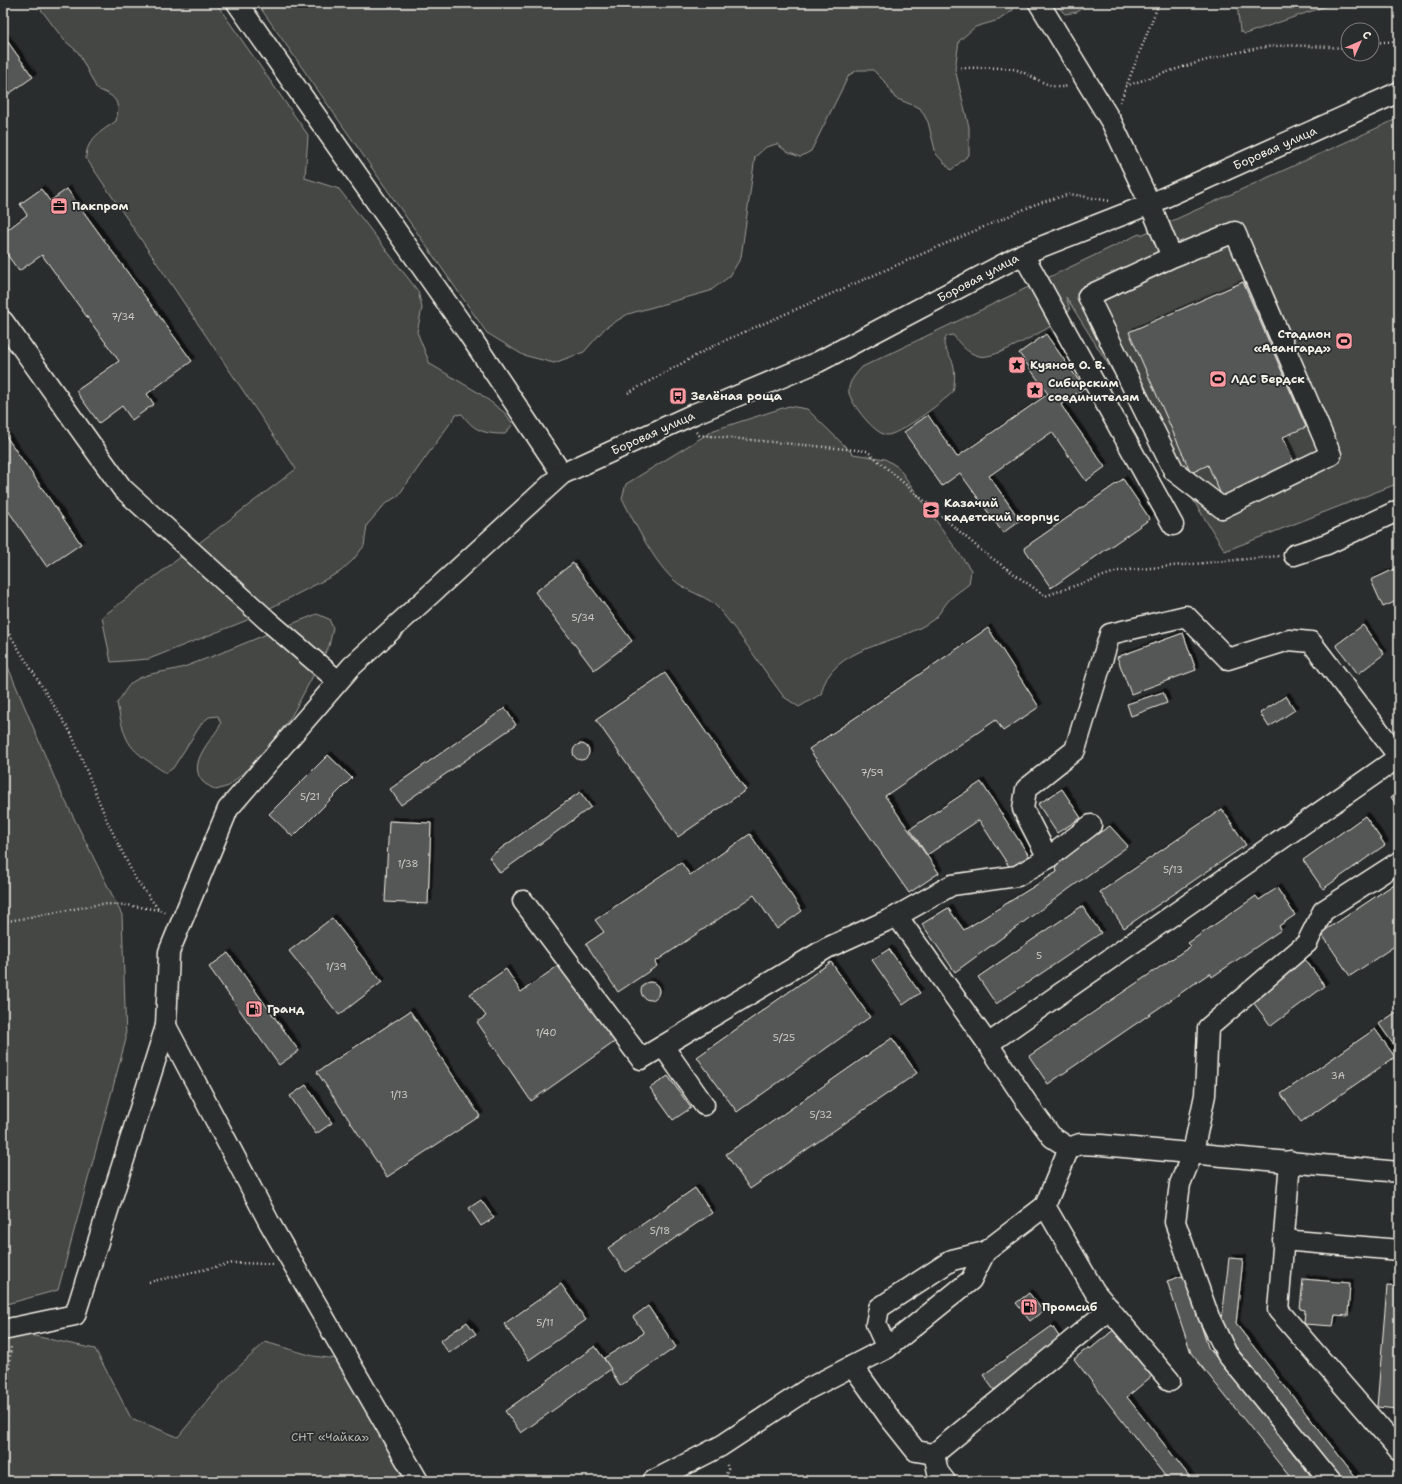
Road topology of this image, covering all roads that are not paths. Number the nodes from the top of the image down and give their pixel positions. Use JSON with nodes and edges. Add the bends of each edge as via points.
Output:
{"nodes":[{"id":1,"x":237,"y":3,"type":"edge"},
{"id":2,"x":1039,"y":3,"type":"edge"},
{"id":3,"x":1399,"y":92,"type":"edge"},
{"id":4,"x":1150,"y":204,"type":"junction"},
{"id":5,"x":1023,"y":254,"type":"junction"},
{"id":6,"x":1172,"y":257,"type":"junction"},
{"id":7,"x":3,"y":321,"type":"edge"},
{"id":8,"x":562,"y":474,"type":"junction"},
{"id":9,"x":1399,"y":510,"type":"edge"},
{"id":10,"x":1173,"y":525,"type":"dead end"},
{"id":11,"x":1294,"y":555,"type":"road end"},
{"id":12,"x":338,"y":681,"type":"junction"},
{"id":13,"x":1399,"y":757,"type":"edge"},
{"id":14,"x":1091,"y":825,"type":"dead end"},
{"id":15,"x":1048,"y":858,"type":"junction"},
{"id":16,"x":1399,"y":862,"type":"edge"},
{"id":17,"x":523,"y":902,"type":"dead end"},
{"id":18,"x":897,"y":916,"type":"junction"},
{"id":19,"x":166,"y":1026,"type":"junction"},
{"id":20,"x":988,"y":1044,"type":"junction"},
{"id":21,"x":663,"y":1046,"type":"junction"},
{"id":22,"x":704,"y":1105,"type":"dead end"},
{"id":23,"x":1068,"y":1148,"type":"junction"},
{"id":24,"x":1193,"y":1152,"type":"junction"},
{"id":25,"x":1290,"y":1161,"type":"junction"},
{"id":26,"x":1399,"y":1172,"type":"edge"},
{"id":27,"x":1046,"y":1206,"type":"junction"},
{"id":28,"x":1283,"y":1240,"type":"junction"},
{"id":29,"x":1399,"y":1250,"type":"edge"},
{"id":30,"x":985,"y":1252,"type":"junction"},
{"id":31,"x":1110,"y":1309,"type":"junction"},
{"id":32,"x":8,"y":1329,"type":"edge"},
{"id":33,"x":887,"y":1348,"type":"junction"},
{"id":34,"x":853,"y":1366,"type":"junction"},
{"id":35,"x":1170,"y":1381,"type":"dead end"},
{"id":36,"x":1399,"y":1450,"type":"edge"},
{"id":37,"x":934,"y":1454,"type":"junction"},
{"id":38,"x":418,"y":1481,"type":"edge"},
{"id":39,"x":653,"y":1481,"type":"edge"},
{"id":40,"x":945,"y":1481,"type":"edge"},
{"id":41,"x":1330,"y":1481,"type":"edge"}],
"edges":[{"from":1,"to":8,"type":"street","via":[[470,336]]},
{"from":2,"to":4,"type":"street","via":[[1112,123]]},
{"from":3,"to":4,"type":"street","name":"Боровая улица"},
{"from":4,"to":5,"type":"street","name":"Боровая улица"},
{"from":4,"to":6,"type":"street"},
{"from":5,"to":8,"type":"street","name":"Боровая улица","via":[[818,362],[678,421]]},
{"from":5,"to":10,"type":"street"},
{"from":6,"to":6,"type":"street","via":[[1235,232],[1331,455],[1222,508],[1174,472],[1088,296]]},
{"from":7,"to":12,"type":"street","via":[[122,488]]},
{"from":8,"to":12,"type":"street","name":"Боровая улица"},
{"from":9,"to":11,"type":"street","via":[[1328,544]]},
{"from":12,"to":19,"type":"street","name":"Боровая улица","via":[[228,809],[169,952]]},
{"from":13,"to":15,"type":"street","via":[[1311,642],[1289,640],[1228,659],[1186,616],[1110,634],[1075,750],[1026,789],[1023,809]]},
{"from":13,"to":20,"type":"street"},
{"from":14,"to":15,"type":"street"},
{"from":15,"to":18,"type":"street","via":[[1017,876],[952,885]]},
{"from":16,"to":24,"type":"street","via":[[1323,911],[1307,943],[1208,1028],[1205,1095]]},
{"from":17,"to":21,"type":"street","via":[[641,1059]]},
{"from":18,"to":20,"type":"street"},
{"from":18,"to":21,"type":"street","via":[[828,948]]},
{"from":19,"to":32,"type":"street","via":[[75,1315]]},
{"from":19,"to":38,"type":"street","via":[[269,1222]]},
{"from":20,"to":23,"type":"street","via":[[1052,1137]]},
{"from":21,"to":22,"type":"street"},
{"from":23,"to":24,"type":"street","via":[[1080,1144]]},
{"from":23,"to":27,"type":"street"},
{"from":24,"to":25,"type":"street"},
{"from":24,"to":41,"type":"street","via":[[1180,1184],[1174,1222],[1209,1317],[1227,1354]]},
{"from":25,"to":26,"type":"street"},
{"from":25,"to":28,"type":"street"},
{"from":27,"to":30,"type":"street"},
{"from":27,"to":31,"type":"street","via":[[1095,1292]]},
{"from":28,"to":29,"type":"street"},
{"from":28,"to":36,"type":"street","via":[[1278,1310]]},
{"from":30,"to":33,"type":"street","via":[[971,1280]]},
{"from":30,"to":33,"type":"street","via":[[952,1260],[879,1308],[876,1324]]},
{"from":31,"to":35,"type":"street"},
{"from":31,"to":37,"type":"street"},
{"from":33,"to":34,"type":"street"},
{"from":34,"to":37,"type":"street","via":[[916,1451]]},
{"from":34,"to":39,"type":"street","via":[[806,1390],[721,1446]]},
{"from":37,"to":40,"type":"street","via":[[938,1472]]}]}
